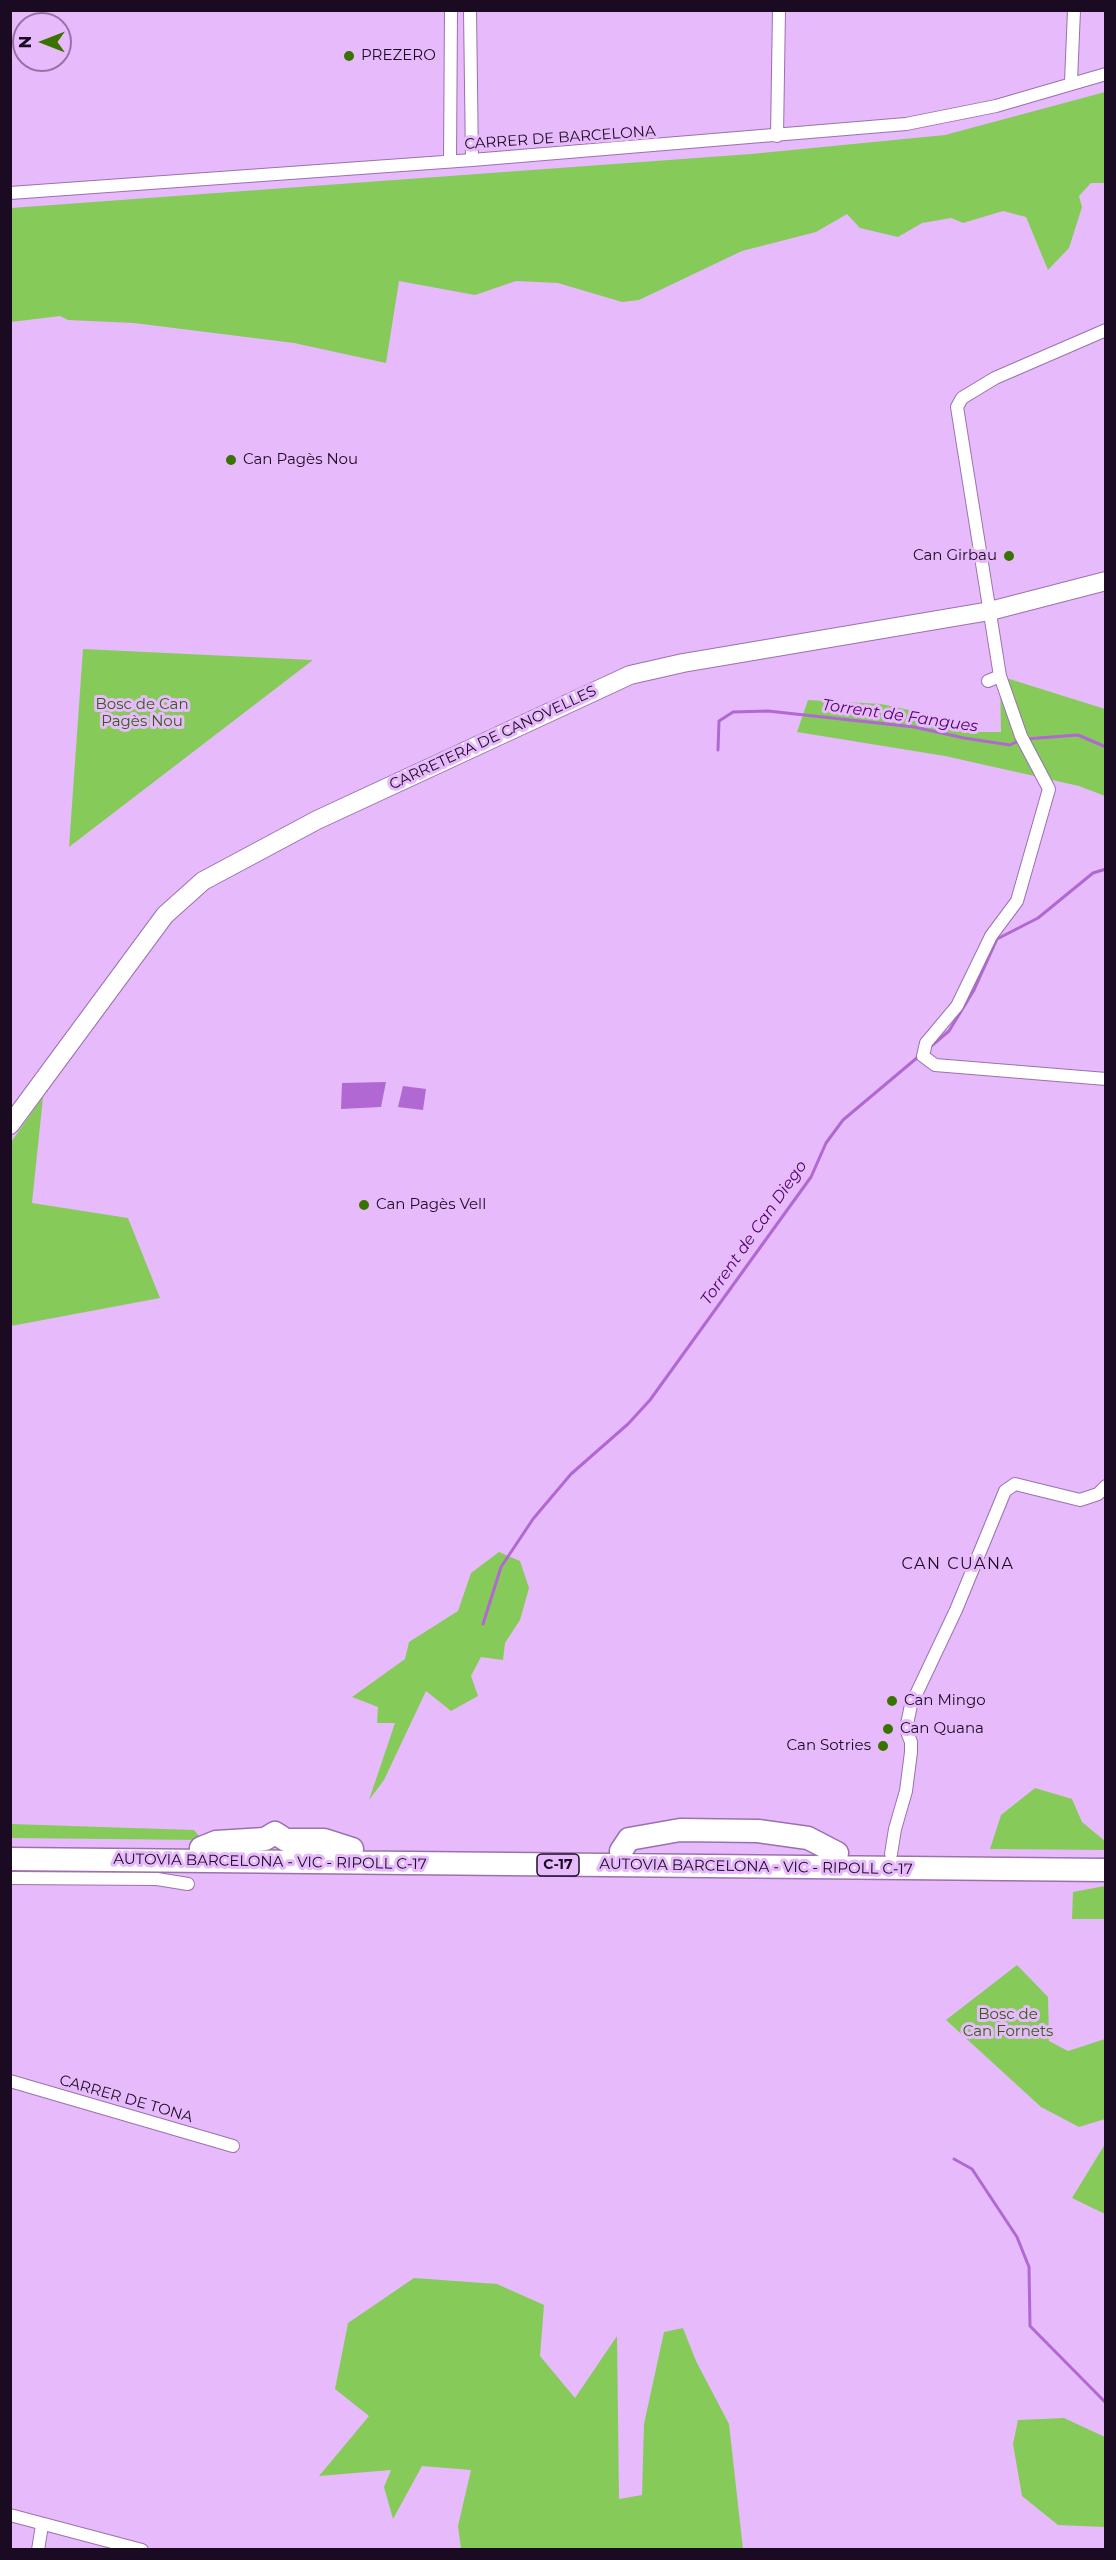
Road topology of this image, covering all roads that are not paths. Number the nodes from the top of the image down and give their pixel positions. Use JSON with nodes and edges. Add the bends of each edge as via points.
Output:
{"nodes":[{"id":1,"x":451,"y":10,"type":"edge"},
{"id":2,"x":470,"y":10,"type":"edge"},
{"id":3,"x":779,"y":10,"type":"edge"},
{"id":4,"x":1074,"y":10,"type":"edge"},
{"id":5,"x":1106,"y":74,"type":"edge"},
{"id":6,"x":1071,"y":82,"type":"junction"},
{"id":7,"x":777,"y":136,"type":"junction"},
{"id":8,"x":450,"y":160,"type":"junction"},
{"id":9,"x":472,"y":160,"type":"junction"},
{"id":10,"x":10,"y":193,"type":"edge"},
{"id":11,"x":1106,"y":330,"type":"edge"},
{"id":12,"x":1106,"y":581,"type":"edge"},
{"id":13,"x":990,"y":611,"type":"junction"},
{"id":14,"x":1000,"y":676,"type":"junction"},
{"id":15,"x":988,"y":681,"type":"dead end"},
{"id":16,"x":1105,"y":1080,"type":"edge"},
{"id":17,"x":10,"y":1125,"type":"edge"},
{"id":18,"x":1106,"y":1486,"type":"edge"},
{"id":19,"x":10,"y":1845,"type":"edge"},
{"id":20,"x":891,"y":1854,"type":"junction"},
{"id":21,"x":1106,"y":1857,"type":"edge"},
{"id":22,"x":10,"y":1859,"type":"edge"},
{"id":23,"x":1106,"y":1870,"type":"edge"},
{"id":24,"x":10,"y":1878,"type":"edge"},
{"id":25,"x":188,"y":1884,"type":"dead end"},
{"id":26,"x":10,"y":2081,"type":"edge"},
{"id":27,"x":233,"y":2146,"type":"dead end"},
{"id":28,"x":10,"y":2515,"type":"edge"},
{"id":29,"x":42,"y":2525,"type":"junction"},
{"id":30,"x":38,"y":2550,"type":"edge"},
{"id":31,"x":142,"y":2550,"type":"edge"}],
"edges":[{"from":1,"to":8,"type":"street"},
{"from":2,"to":9,"type":"street"},
{"from":3,"to":7,"type":"street"},
{"from":4,"to":6,"type":"street"},
{"from":5,"to":6,"type":"street","name":"CARRER DE BARCELONA"},
{"from":6,"to":7,"type":"street","name":"CARRER DE BARCELONA","via":[[996,106],[906,124]]},
{"from":7,"to":9,"type":"street","name":"CARRER DE BARCELONA"},
{"from":8,"to":9,"type":"street","name":"CARRER DE BARCELONA"},
{"from":8,"to":10,"type":"street","name":"CARRER DE BARCELONA"},
{"from":11,"to":13,"type":"street","via":[[994,378],[962,398],[957,407]]},
{"from":12,"to":13,"type":"street","name":"CARRETERA DE CANOVELLES"},
{"from":13,"to":14,"type":"street"},
{"from":13,"to":17,"type":"street","name":"CARRETERA DE CANOVELLES","via":[[630,675],[326,816],[213,875],[165,915]]},
{"from":14,"to":15,"type":"street"},
{"from":14,"to":16,"type":"street","via":[[1023,740],[1049,789],[1017,901],[991,936],[957,1006],[926,1043],[923,1056],[935,1065]]},
{"from":18,"to":20,"type":"street","via":[[1098,1494],[1080,1500],[1015,1485],[1005,1491],[911,1705],[906,1729],[911,1742],[907,1782]]},
{"from":19,"to":20,"type":"highway","name":"AUTOVIA BARCELONA - VIC - RIPOLL C-17","number":"C-17","via":[[201,1848],[216,1842],[266,1839],[275,1833],[286,1840],[324,1840],[352,1849],[621,1851],[629,1839],[680,1830],[758,1831],[808,1838],[837,1853]]},
{"from":20,"to":21,"type":"highway","name":"AUTOVIA BARCELONA - VIC - RIPOLL C-17"},
{"from":22,"to":23,"type":"highway","name":"AUTOVIA BARCELONA - VIC - RIPOLL C-17","number":"C-17"},
{"from":24,"to":25,"type":"street","via":[[157,1879]]},
{"from":26,"to":27,"type":"street","name":"CARRER DE TONA"},
{"from":28,"to":29,"type":"street"},
{"from":29,"to":30,"type":"street"},
{"from":29,"to":31,"type":"street"}]}
